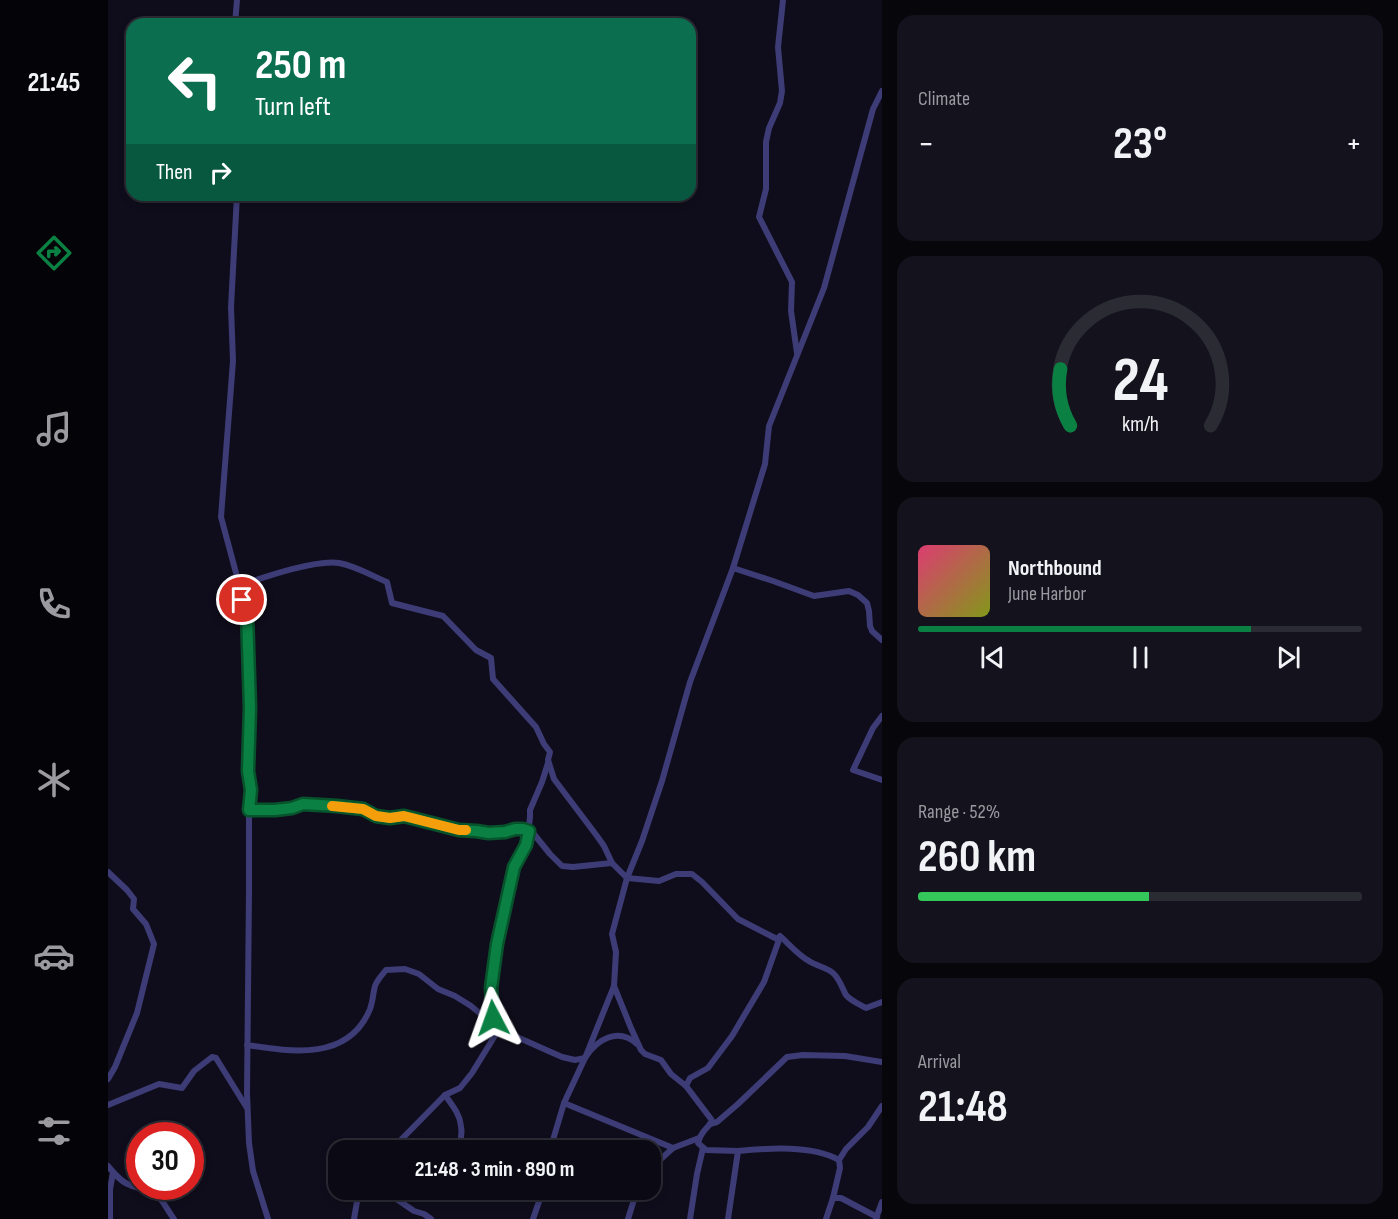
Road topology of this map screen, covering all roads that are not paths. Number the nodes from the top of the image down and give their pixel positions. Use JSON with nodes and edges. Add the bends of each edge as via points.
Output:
{"nodes":[{"id":1,"x":237,"y":0,"type":"edge"},
{"id":2,"x":783,"y":0,"type":"edge"},
{"id":3,"x":236,"y":18,"type":"edge"},
{"id":4,"x":882,"y":91,"type":"edge"},
{"id":5,"x":237,"y":201,"type":"edge"},
{"id":6,"x":798,"y":354,"type":"junction"},
{"id":7,"x":733,"y":568,"type":"junction"},
{"id":8,"x":238,"y":586,"type":"junction"},
{"id":9,"x":882,"y":640,"type":"edge"},
{"id":10,"x":882,"y":716,"type":"edge"},
{"id":11,"x":548,"y":763,"type":"junction"},
{"id":12,"x":882,"y":780,"type":"edge"},
{"id":13,"x":249,"y":810,"type":"junction"},
{"id":14,"x":529,"y":831,"type":"junction"},
{"id":15,"x":612,"y":863,"type":"junction"},
{"id":16,"x":108,"y":872,"type":"edge"},
{"id":17,"x":627,"y":878,"type":"junction"},
{"id":18,"x":780,"y":936,"type":"junction"},
{"id":19,"x":614,"y":986,"type":"junction"},
{"id":20,"x":882,"y":1002,"type":"edge"},
{"id":21,"x":499,"y":1029,"type":"junction"},
{"id":22,"x":637,"y":1044,"type":"junction"},
{"id":23,"x":247,"y":1045,"type":"junction"},
{"id":24,"x":585,"y":1058,"type":"junction"},
{"id":25,"x":882,"y":1062,"type":"edge"},
{"id":26,"x":108,"y":1079,"type":"edge"},
{"id":27,"x":686,"y":1086,"type":"junction"},
{"id":28,"x":445,"y":1095,"type":"junction"},
{"id":29,"x":564,"y":1104,"type":"junction"},
{"id":30,"x":108,"y":1105,"type":"edge"},
{"id":31,"x":882,"y":1106,"type":"edge"},
{"id":32,"x":248,"y":1108,"type":"junction"},
{"id":33,"x":710,"y":1124,"type":"junction"},
{"id":34,"x":699,"y":1138,"type":"junction"},
{"id":35,"x":401,"y":1140,"type":"edge"},
{"id":36,"x":459,"y":1140,"type":"edge"},
{"id":37,"x":553,"y":1140,"type":"edge"},
{"id":38,"x":674,"y":1148,"type":"junction"},
{"id":39,"x":703,"y":1149,"type":"junction"},
{"id":40,"x":738,"y":1150,"type":"junction"},
{"id":41,"x":661,"y":1159,"type":"edge"},
{"id":42,"x":839,"y":1160,"type":"junction"},
{"id":43,"x":108,"y":1166,"type":"edge"},
{"id":44,"x":113,"y":1173,"type":"junction"},
{"id":45,"x":833,"y":1198,"type":"junction"},
{"id":46,"x":357,"y":1200,"type":"edge"},
{"id":47,"x":398,"y":1200,"type":"edge"},
{"id":48,"x":540,"y":1200,"type":"edge"},
{"id":49,"x":634,"y":1200,"type":"edge"},
{"id":50,"x":882,"y":1202,"type":"edge"},
{"id":51,"x":876,"y":1218,"type":"edge"},
{"id":52,"x":110,"y":1219,"type":"edge"},
{"id":53,"x":174,"y":1219,"type":"edge"},
{"id":54,"x":268,"y":1219,"type":"edge"},
{"id":55,"x":354,"y":1219,"type":"edge"},
{"id":56,"x":431,"y":1219,"type":"edge"},
{"id":57,"x":533,"y":1219,"type":"edge"},
{"id":58,"x":628,"y":1219,"type":"edge"},
{"id":59,"x":690,"y":1219,"type":"edge"},
{"id":60,"x":728,"y":1219,"type":"edge"},
{"id":61,"x":826,"y":1219,"type":"edge"}],
"edges":[{"from":1,"to":3,"type":"street"},
{"from":2,"to":6,"type":"street","via":[[778,47],[782,91],[766,142],[766,189],[759,218],[792,282],[791,311]]},
{"from":4,"to":6,"type":"street","via":[[873,109],[824,288]]},
{"from":5,"to":8,"type":"street","via":[[231,307],[233,361],[221,517]]},
{"from":6,"to":7,"type":"street","via":[[769,426],[765,464]]},
{"from":7,"to":9,"type":"street","via":[[814,596],[849,591],[858,595],[867,603],[872,631]]},
{"from":7,"to":17,"type":"street","via":[[690,682],[662,781]]},
{"from":8,"to":11,"type":"street","via":[[338,562],[387,582],[392,603],[443,616],[476,650],[491,658],[493,679],[536,727],[550,752]]},
{"from":8,"to":13,"type":"street","via":[[247,614]]},
{"from":10,"to":12,"type":"street","via":[[853,770]]},
{"from":11,"to":14,"type":"street","via":[[532,802]]},
{"from":11,"to":15,"type":"street","via":[[554,779],[604,846]]},
{"from":13,"to":14,"type":"street","via":[[303,804],[337,806],[363,809],[376,816],[404,816],[459,830]]},
{"from":13,"to":23,"type":"street"},
{"from":14,"to":15,"type":"street","via":[[562,866]]},
{"from":14,"to":21,"type":"street","via":[[514,867],[491,981],[493,1018]]},
{"from":15,"to":17,"type":"street"},
{"from":16,"to":26,"type":"street","via":[[134,899],[133,909],[146,924],[154,944],[137,1013]]},
{"from":17,"to":18,"type":"street","via":[[659,881],[676,874],[692,874],[738,919],[777,939]]},
{"from":17,"to":19,"type":"street","via":[[612,934],[616,952]]},
{"from":18,"to":20,"type":"street","via":[[807,960],[833,973],[856,1003],[866,1008]]},
{"from":18,"to":27,"type":"street","via":[[764,982],[740,1024],[708,1068],[690,1078]]},
{"from":19,"to":22,"type":"street"},
{"from":19,"to":24,"type":"street"},
{"from":21,"to":23,"type":"street","via":[[471,1006],[419,974],[405,969],[386,970],[376,983],[361,1025],[343,1042],[309,1050]]},
{"from":21,"to":24,"type":"street","via":[[562,1057]]},
{"from":21,"to":28,"type":"street","via":[[460,1088]]},
{"from":22,"to":24,"type":"street","via":[[625,1037],[609,1037],[592,1047]]},
{"from":22,"to":27,"type":"street","via":[[645,1054],[661,1060],[670,1074]]},
{"from":23,"to":32,"type":"street"},
{"from":24,"to":29,"type":"street"},
{"from":25,"to":33,"type":"street","via":[[845,1056],[787,1057],[731,1110]]},
{"from":27,"to":33,"type":"street","via":[[709,1114]]},
{"from":28,"to":35,"type":"street"},
{"from":28,"to":36,"type":"street","via":[[459,1116]]},
{"from":29,"to":37,"type":"street"},
{"from":29,"to":38,"type":"street"},
{"from":30,"to":32,"type":"street","via":[[159,1084],[182,1088],[194,1071],[212,1057]]},
{"from":31,"to":42,"type":"street"},
{"from":32,"to":54,"type":"street","via":[[253,1171]]},
{"from":33,"to":34,"type":"street"},
{"from":34,"to":38,"type":"street"},
{"from":34,"to":39,"type":"street"},
{"from":38,"to":41,"type":"street"},
{"from":39,"to":40,"type":"street"},
{"from":39,"to":59,"type":"street"},
{"from":40,"to":42,"type":"street","via":[[810,1151]]},
{"from":40,"to":60,"type":"street"},
{"from":42,"to":45,"type":"street"},
{"from":43,"to":44,"type":"street"},
{"from":44,"to":52,"type":"street"},
{"from":44,"to":53,"type":"street","via":[[125,1183],[156,1195]]},
{"from":45,"to":51,"type":"street","via":[[841,1198]]},
{"from":45,"to":61,"type":"street"},
{"from":46,"to":55,"type":"street"},
{"from":47,"to":56,"type":"street"},
{"from":48,"to":57,"type":"street"},
{"from":49,"to":58,"type":"street"},
{"from":50,"to":51,"type":"street"}]}
